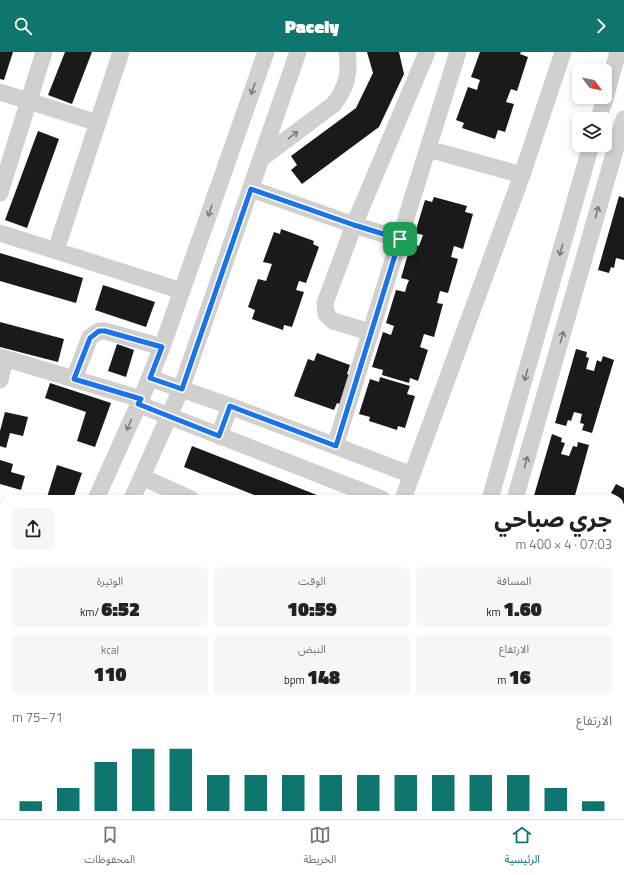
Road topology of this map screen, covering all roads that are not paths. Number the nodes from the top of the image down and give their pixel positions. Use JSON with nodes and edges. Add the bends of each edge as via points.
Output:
{"nodes":[{"id":1,"x":44,"y":52,"type":"edge"},
{"id":2,"x":121,"y":52,"type":"edge"},
{"id":3,"x":266,"y":52,"type":"edge"},
{"id":4,"x":298,"y":52,"type":"edge"},
{"id":5,"x":347,"y":52,"type":"edge"},
{"id":6,"x":427,"y":52,"type":"edge"},
{"id":7,"x":458,"y":52,"type":"edge"},
{"id":8,"x":563,"y":52,"type":"edge"},
{"id":9,"x":618,"y":52,"type":"edge"},
{"id":10,"x":0,"y":92,"type":"edge"},
{"id":11,"x":28,"y":102,"type":"junction"},
{"id":12,"x":601,"y":112,"type":"edge"},
{"id":13,"x":624,"y":118,"type":"edge"},
{"id":14,"x":98,"y":123,"type":"junction"},
{"id":15,"x":428,"y":149,"type":"junction"},
{"id":16,"x":590,"y":152,"type":"edge"},
{"id":17,"x":262,"y":158,"type":"junction"},
{"id":18,"x":522,"y":175,"type":"junction"},
{"id":19,"x":251,"y":189,"type":"junction"},
{"id":20,"x":0,"y":193,"type":"edge"},
{"id":21,"x":354,"y":225,"type":"junction"},
{"id":22,"x":0,"y":232,"type":"edge"},
{"id":23,"x":400,"y":239,"type":"junction"},
{"id":24,"x":56,"y":250,"type":"junction"},
{"id":25,"x":182,"y":291,"type":"junction"},
{"id":26,"x":370,"y":332,"type":"junction"},
{"id":27,"x":162,"y":347,"type":"junction"},
{"id":28,"x":3,"y":358,"type":"edge"},
{"id":29,"x":150,"y":378,"type":"junction"},
{"id":30,"x":74,"y":379,"type":"junction"},
{"id":31,"x":0,"y":380,"type":"edge"},
{"id":32,"x":182,"y":389,"type":"junction"},
{"id":33,"x":140,"y":402,"type":"junction"},
{"id":34,"x":230,"y":406,"type":"junction"},
{"id":35,"x":170,"y":417,"type":"junction"},
{"id":36,"x":219,"y":436,"type":"junction"},
{"id":37,"x":336,"y":446,"type":"junction"},
{"id":38,"x":412,"y":475,"type":"junction"},
{"id":39,"x":142,"y":477,"type":"junction"},
{"id":40,"x":98,"y":495,"type":"edge"},
{"id":41,"x":134,"y":495,"type":"edge"},
{"id":42,"x":182,"y":495,"type":"edge"},
{"id":43,"x":372,"y":495,"type":"edge"},
{"id":44,"x":404,"y":495,"type":"edge"},
{"id":45,"x":491,"y":495,"type":"edge"},
{"id":46,"x":516,"y":495,"type":"edge"}],
"edges":[{"from":1,"to":11,"type":"street"},
{"from":2,"to":14,"type":"street"},
{"from":3,"to":25,"type":"street","one_way":true},
{"from":4,"to":17,"type":"street"},
{"from":17,"to":5,"type":"street","one_way":true,"via":[[334,104],[343,92],[348,77]]},
{"from":6,"to":21,"type":"street"},
{"from":7,"to":15,"type":"street"},
{"from":8,"to":18,"type":"street"},
{"from":9,"to":12,"type":"street"},
{"from":10,"to":11,"type":"street"},
{"from":11,"to":14,"type":"street"},
{"from":11,"to":20,"type":"street"},
{"from":46,"to":13,"type":"street","one_way":true},
{"from":14,"to":24,"type":"street"},
{"from":15,"to":18,"type":"street"},
{"from":15,"to":23,"type":"street"},
{"from":16,"to":45,"type":"street","one_way":true},
{"from":17,"to":19,"type":"street"},
{"from":18,"to":38,"type":"street"},
{"from":19,"to":21,"type":"street"},
{"from":19,"to":32,"type":"street"},
{"from":21,"to":23,"type":"street"},
{"from":21,"to":26,"type":"street","via":[[324,308],[333,321]]},
{"from":22,"to":24,"type":"street"},
{"from":23,"to":26,"type":"street"},
{"from":24,"to":25,"type":"street"},
{"from":25,"to":27,"type":"street"},
{"from":26,"to":37,"type":"street"},
{"from":27,"to":29,"type":"street"},
{"from":27,"to":30,"type":"street","via":[[99,331],[90,338]]},
{"from":28,"to":30,"type":"street"},
{"from":28,"to":31,"type":"street"},
{"from":29,"to":32,"type":"street"},
{"from":29,"to":33,"type":"street"},
{"from":30,"to":33,"type":"street"},
{"from":32,"to":34,"type":"street"},
{"from":32,"to":35,"type":"street"},
{"from":33,"to":35,"type":"street"},
{"from":33,"to":40,"type":"street","one_way":true},
{"from":34,"to":36,"type":"street"},
{"from":34,"to":37,"type":"street"},
{"from":35,"to":36,"type":"street"},
{"from":35,"to":39,"type":"street"},
{"from":36,"to":43,"type":"street"},
{"from":37,"to":38,"type":"street"},
{"from":38,"to":44,"type":"street"},
{"from":39,"to":41,"type":"street"},
{"from":39,"to":42,"type":"street"}]}
